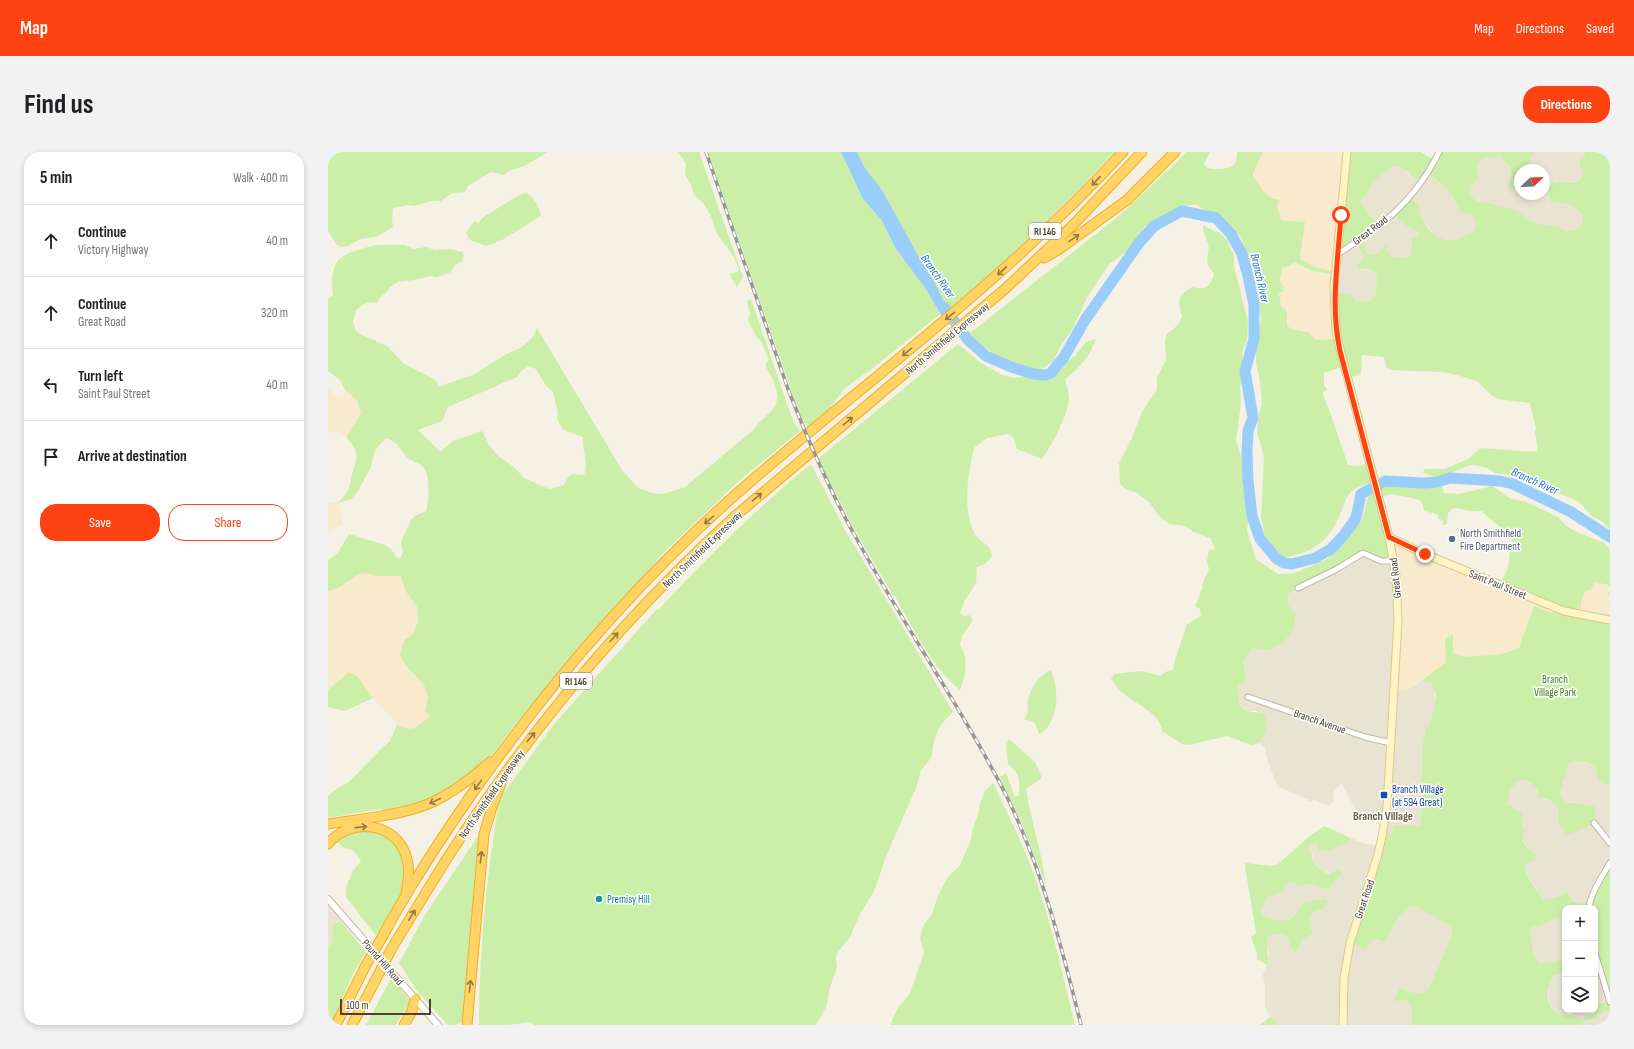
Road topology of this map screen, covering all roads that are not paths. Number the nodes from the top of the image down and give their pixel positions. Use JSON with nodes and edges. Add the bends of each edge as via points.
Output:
{"nodes":[{"id":1,"x":1123,"y":152,"type":"edge"},
{"id":2,"x":1142,"y":152,"type":"edge"},
{"id":3,"x":1175,"y":152,"type":"edge"},
{"id":4,"x":1347,"y":152,"type":"edge"},
{"id":5,"x":1439,"y":152,"type":"edge"},
{"id":6,"x":1338,"y":254,"type":"junction"},
{"id":7,"x":1029,"y":266,"type":"junction"},
{"id":8,"x":1389,"y":537,"type":"junction"},
{"id":9,"x":1394,"y":561,"type":"junction"},
{"id":10,"x":1298,"y":588,"type":"dead end"},
{"id":11,"x":1610,"y":620,"type":"edge"},
{"id":12,"x":1248,"y":696,"type":"dead end"},
{"id":13,"x":1391,"y":743,"type":"junction"},
{"id":14,"x":500,"y":753,"type":"junction"},
{"id":15,"x":512,"y":763,"type":"junction"},
{"id":16,"x":1594,"y":823,"type":"dead end"},
{"id":17,"x":328,"y":824,"type":"edge"},
{"id":18,"x":1610,"y":843,"type":"edge"},
{"id":19,"x":328,"y":844,"type":"edge"},
{"id":20,"x":1610,"y":863,"type":"edge"},
{"id":21,"x":404,"y":898,"type":"junction"},
{"id":22,"x":328,"y":900,"type":"edge"},
{"id":23,"x":1590,"y":905,"type":"edge"},
{"id":24,"x":1598,"y":963,"type":"edge"},
{"id":25,"x":415,"y":999,"type":"junction"},
{"id":26,"x":1610,"y":1002,"type":"edge"},
{"id":27,"x":336,"y":1025,"type":"edge"},
{"id":28,"x":352,"y":1025,"type":"edge"},
{"id":29,"x":404,"y":1025,"type":"edge"},
{"id":30,"x":438,"y":1025,"type":"edge"},
{"id":31,"x":467,"y":1025,"type":"edge"},
{"id":32,"x":1343,"y":1025,"type":"edge"}],
"edges":[{"from":1,"to":14,"type":"highway","name":"North Smithfield Expressway","number":"RI 146","one_way":true,"via":[[1053,224],[964,305],[756,477],[660,567],[537,704]]},
{"from":2,"to":7,"type":"highway","name":"North Smithfield Expressway","number":"RI 146"},
{"from":7,"to":3,"type":"highway","one_way":true,"via":[[1058,250],[1127,200]]},
{"from":4,"to":6,"type":"main road"},
{"from":5,"to":6,"type":"street","name":"Great Road","via":[[1421,181],[1403,203],[1382,223]]},
{"from":6,"to":8,"type":"main road","name":"Great Road","via":[[1334,288],[1336,333]]},
{"from":15,"to":7,"type":"highway","name":"North Smithfield Expressway","number":"RI 146","one_way":true,"via":[[576,680],[701,547]]},
{"from":8,"to":9,"type":"main road","name":"Great Road"},
{"from":8,"to":11,"type":"main road","name":"Saint Paul Street","via":[[1564,611]]},
{"from":9,"to":10,"type":"street","via":[[1381,561],[1363,552],[1337,569]]},
{"from":9,"to":13,"type":"main road","name":"Great Road","via":[[1398,621]]},
{"from":12,"to":13,"type":"street","name":"Branch Avenue","via":[[1365,737]]},
{"from":13,"to":32,"type":"main road","name":"Great Road","via":[[1382,838],[1350,943],[1344,978]]},
{"from":14,"to":17,"type":"highway","one_way":true,"via":[[465,784],[431,803],[399,812]]},
{"from":14,"to":21,"type":"highway","name":"North Smithfield Expressway","number":"RI 146","one_way":true},
{"from":28,"to":15,"type":"highway","name":"North Smithfield Expressway","number":"RI 146","one_way":true,"bridge":true,"via":[[392,948],[459,838]]},
{"from":31,"to":15,"type":"highway","one_way":true,"via":[[484,834],[493,804]]},
{"from":16,"to":18,"type":"street"},
{"from":19,"to":21,"type":"highway","one_way":true,"via":[[341,833],[365,825],[387,832],[397,840],[407,858],[408,875]]},
{"from":20,"to":23,"type":"street"},
{"from":21,"to":27,"type":"highway","name":"North Smithfield Expressway","number":"RI 146","bridge":true},
{"from":22,"to":25,"type":"street","name":"Pound Hill Road"},
{"from":24,"to":26,"type":"street"},
{"from":25,"to":29,"type":"highway"},
{"from":25,"to":30,"type":"street","name":"Pound Hill Road"}]}
